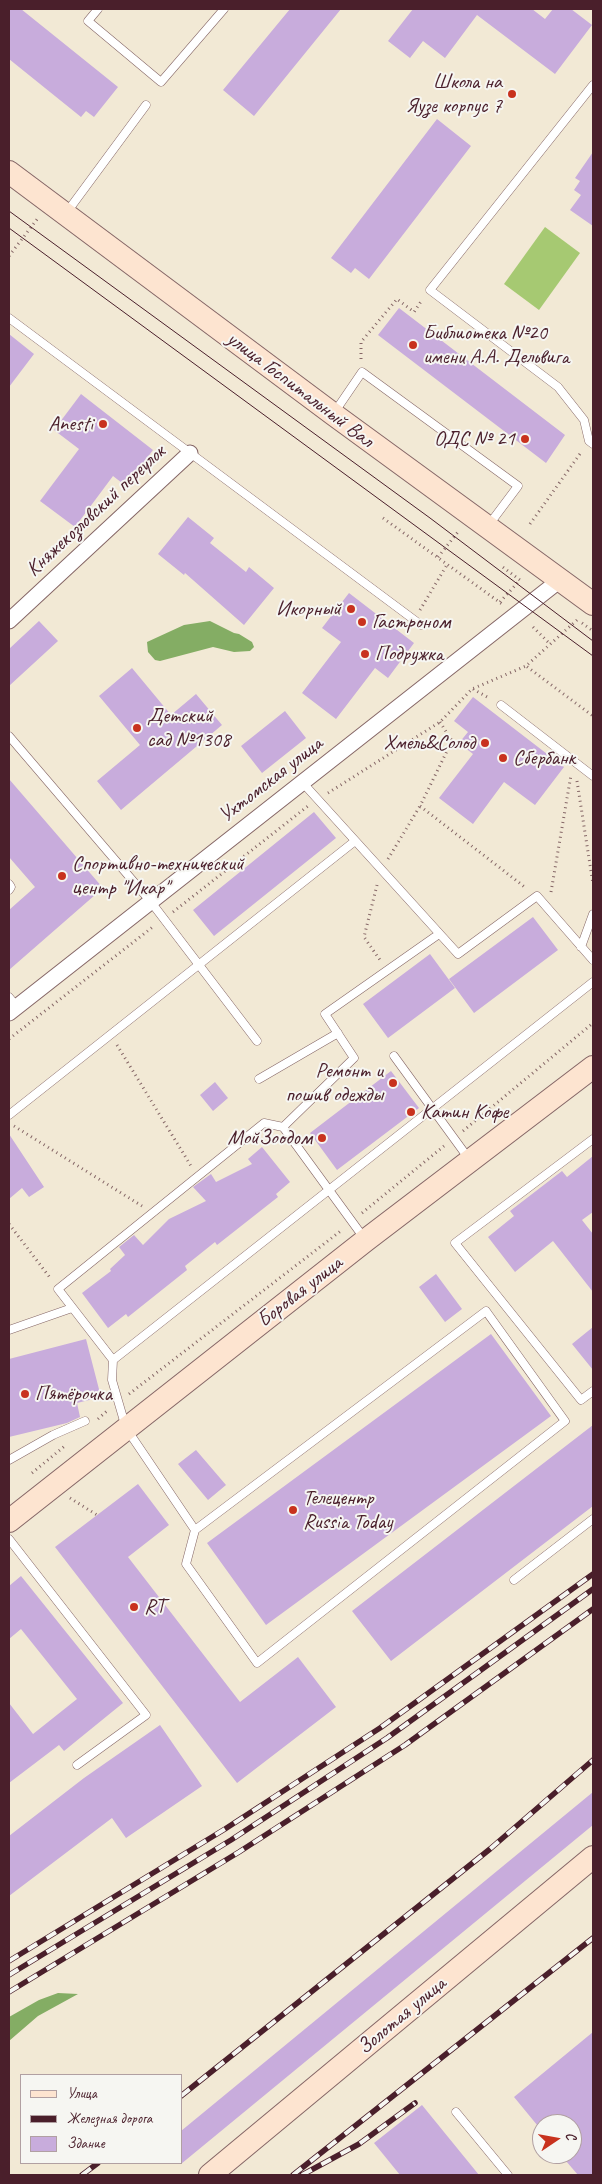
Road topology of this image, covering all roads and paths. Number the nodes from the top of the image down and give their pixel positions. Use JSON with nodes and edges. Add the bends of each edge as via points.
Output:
{"nodes":[{"id":1,"x":98,"y":9,"type":"edge"},
{"id":2,"x":224,"y":9,"type":"edge"},
{"id":3,"x":593,"y":86,"type":"edge"},
{"id":4,"x":146,"y":105,"type":"dead end"},
{"id":5,"x":10,"y":175,"type":"edge"},
{"id":6,"x":65,"y":214,"type":"junction"},
{"id":7,"x":40,"y":216,"type":"dead end"},
{"id":8,"x":9,"y":256,"type":"edge"},
{"id":9,"x":430,"y":290,"type":"junction"},
{"id":10,"x":9,"y":318,"type":"edge"},
{"id":11,"x":362,"y":372,"type":"junction"},
{"id":12,"x":333,"y":414,"type":"junction"},
{"id":13,"x":591,"y":442,"type":"edge"},
{"id":14,"x":190,"y":453,"type":"junction"},
{"id":15,"x":383,"y":518,"type":"dead end"},
{"id":16,"x":530,"y":524,"type":"dead end"},
{"id":17,"x":486,"y":528,"type":"junction"},
{"id":18,"x":466,"y":538,"type":"dead end"},
{"id":19,"x":438,"y":557,"type":"junction"},
{"id":20,"x":496,"y":562,"type":"dead end"},
{"id":21,"x":448,"y":563,"type":"junction"},
{"id":22,"x":560,"y":580,"type":"junction"},
{"id":23,"x":500,"y":602,"type":"junction"},
{"id":24,"x":593,"y":604,"type":"edge"},
{"id":25,"x":504,"y":605,"type":"dead end"},
{"id":26,"x":576,"y":619,"type":"dead end"},
{"id":27,"x":9,"y":621,"type":"edge"},
{"id":28,"x":418,"y":622,"type":"joint"},
{"id":29,"x":533,"y":627,"type":"dead end"},
{"id":30,"x":550,"y":644,"type":"junction"},
{"id":31,"x":526,"y":666,"type":"junction"},
{"id":32,"x":472,"y":689,"type":"junction"},
{"id":33,"x":501,"y":705,"type":"joint"},
{"id":34,"x":593,"y":716,"type":"edge"},
{"id":35,"x":440,"y":722,"type":"junction"},
{"id":36,"x":9,"y":736,"type":"edge"},
{"id":37,"x":573,"y":760,"type":"junction"},
{"id":38,"x":593,"y":776,"type":"edge"},
{"id":39,"x":302,"y":782,"type":"junction"},
{"id":40,"x":318,"y":800,"type":"junction"},
{"id":41,"x":355,"y":841,"type":"junction"},
{"id":42,"x":9,"y":884,"type":"edge"},
{"id":43,"x":593,"y":884,"type":"edge"},
{"id":44,"x":9,"y":890,"type":"edge"},
{"id":45,"x":537,"y":896,"type":"junction"},
{"id":46,"x":150,"y":902,"type":"junction"},
{"id":47,"x":548,"y":910,"type":"junction"},
{"id":48,"x":593,"y":914,"type":"edge"},
{"id":49,"x":163,"y":919,"type":"junction"},
{"id":50,"x":439,"y":934,"type":"junction"},
{"id":51,"x":581,"y":946,"type":"junction"},
{"id":52,"x":593,"y":960,"type":"edge"},
{"id":53,"x":198,"y":965,"type":"junction"},
{"id":54,"x":593,"y":982,"type":"edge"},
{"id":55,"x":11,"y":1006,"type":"edge"},
{"id":56,"x":593,"y":1023,"type":"edge"},
{"id":57,"x":111,"y":1034,"type":"junction"},
{"id":58,"x":338,"y":1034,"type":"junction"},
{"id":59,"x":9,"y":1040,"type":"edge"},
{"id":60,"x":257,"y":1041,"type":"dead end"},
{"id":61,"x":394,"y":1056,"type":"dead end"},
{"id":62,"x":593,"y":1067,"type":"edge"},
{"id":63,"x":259,"y":1079,"type":"dead end"},
{"id":64,"x":432,"y":1109,"type":"junction"},
{"id":65,"x":9,"y":1115,"type":"edge"},
{"id":66,"x":9,"y":1123,"type":"edge"},
{"id":67,"x":283,"y":1128,"type":"junction"},
{"id":68,"x":454,"y":1138,"type":"junction"},
{"id":69,"x":593,"y":1139,"type":"edge"},
{"id":70,"x":470,"y":1161,"type":"junction"},
{"id":71,"x":198,"y":1177,"type":"junction"},
{"id":72,"x":328,"y":1189,"type":"junction"},
{"id":73,"x":153,"y":1213,"type":"junction"},
{"id":74,"x":352,"y":1222,"type":"junction"},
{"id":75,"x":9,"y":1224,"type":"edge"},
{"id":76,"x":366,"y":1240,"type":"junction"},
{"id":77,"x":58,"y":1289,"type":"junction"},
{"id":78,"x":72,"y":1308,"type":"junction"},
{"id":79,"x":9,"y":1330,"type":"edge"},
{"id":80,"x":113,"y":1360,"type":"junction"},
{"id":81,"x":593,"y":1391,"type":"edge"},
{"id":82,"x":118,"y":1402,"type":"junction"},
{"id":83,"x":96,"y":1420,"type":"dead end"},
{"id":84,"x":85,"y":1421,"type":"dead end"},
{"id":85,"x":126,"y":1428,"type":"junction"},
{"id":86,"x":67,"y":1444,"type":"dead end"},
{"id":87,"x":9,"y":1460,"type":"edge"},
{"id":88,"x":30,"y":1475,"type":"dead end"},
{"id":89,"x":65,"y":1496,"type":"dead end"},
{"id":90,"x":96,"y":1515,"type":"dead end"},
{"id":91,"x":593,"y":1519,"type":"edge"},
{"id":92,"x":9,"y":1520,"type":"edge"},
{"id":93,"x":195,"y":1530,"type":"junction"},
{"id":94,"x":9,"y":1539,"type":"edge"},
{"id":95,"x":514,"y":1580,"type":"dead end"},
{"id":96,"x":77,"y":1765,"type":"dead end"},
{"id":97,"x":593,"y":1857,"type":"edge"},
{"id":98,"x":456,"y":2112,"type":"dead end"},
{"id":99,"x":210,"y":2175,"type":"edge"},
{"id":100,"x":508,"y":2175,"type":"edge"}],
"edges":[{"from":1,"to":2,"type":"lane","via":[[88,21],[162,82]]},
{"from":3,"to":9,"type":"lane"},
{"from":4,"to":6,"type":"lane"},
{"from":5,"to":6,"type":"street","name":"улица Госпитальный Вал"},
{"from":6,"to":12,"type":"street","name":"улица Госпитальный Вал"},
{"from":7,"to":8,"type":"path"},
{"from":9,"to":11,"type":"path","via":[[414,312],[397,299],[361,342]]},
{"from":9,"to":13,"type":"lane","via":[[558,387],[584,420]]},
{"from":10,"to":14,"type":"lane"},
{"from":11,"to":12,"type":"lane"},
{"from":11,"to":17,"type":"lane","via":[[518,486]]},
{"from":12,"to":17,"type":"street","name":"улица Госпитальный Вал"},
{"from":13,"to":16,"type":"path"},
{"from":14,"to":27,"type":"street","name":"Княжекозловский переулок"},
{"from":14,"to":28,"type":"lane"},
{"from":15,"to":19,"type":"path"},
{"from":17,"to":22,"type":"street","name":"улица Госпитальный Вал"},
{"from":18,"to":19,"type":"path","via":[[458,532]]},
{"from":19,"to":21,"type":"path"},
{"from":20,"to":23,"type":"path","via":[[520,580]]},
{"from":21,"to":23,"type":"path"},
{"from":21,"to":28,"type":"path"},
{"from":22,"to":24,"type":"street","name":"улица Госпитальный Вал"},
{"from":22,"to":39,"type":"street","name":"Ухтомская улица"},
{"from":23,"to":25,"type":"path"},
{"from":26,"to":30,"type":"path"},
{"from":29,"to":30,"type":"path"},
{"from":30,"to":31,"type":"path"},
{"from":31,"to":32,"type":"path"},
{"from":31,"to":34,"type":"path"},
{"from":32,"to":33,"type":"path"},
{"from":32,"to":35,"type":"path"},
{"from":33,"to":37,"type":"lane"},
{"from":35,"to":40,"type":"path"},
{"from":35,"to":45,"type":"path","via":[[452,741],[420,806]]},
{"from":36,"to":46,"type":"lane"},
{"from":37,"to":38,"type":"lane"},
{"from":37,"to":43,"type":"path"},
{"from":37,"to":47,"type":"path"},
{"from":39,"to":40,"type":"lane"},
{"from":39,"to":46,"type":"street","name":"Ухтомская улица"},
{"from":40,"to":41,"type":"lane"},
{"from":40,"to":49,"type":"path"},
{"from":41,"to":50,"type":"lane"},
{"from":41,"to":53,"type":"lane"},
{"from":42,"to":44,"type":"lane"},
{"from":45,"to":47,"type":"lane"},
{"from":45,"to":50,"type":"lane","via":[[458,954]]},
{"from":46,"to":49,"type":"lane"},
{"from":46,"to":55,"type":"street","name":"Ухтомская улица"},
{"from":47,"to":51,"type":"lane"},
{"from":48,"to":51,"type":"lane"},
{"from":49,"to":53,"type":"lane"},
{"from":49,"to":59,"type":"path"},
{"from":50,"to":58,"type":"lane","via":[[325,1014]]},
{"from":51,"to":52,"type":"lane"},
{"from":53,"to":57,"type":"lane"},
{"from":53,"to":60,"type":"lane"},
{"from":54,"to":64,"type":"lane"},
{"from":56,"to":68,"type":"path"},
{"from":57,"to":65,"type":"lane"},
{"from":57,"to":71,"type":"path"},
{"from":58,"to":63,"type":"lane"},
{"from":58,"to":67,"type":"lane","via":[[354,1058]]},
{"from":61,"to":64,"type":"lane"},
{"from":62,"to":70,"type":"street","name":"Боровая улица"},
{"from":64,"to":68,"type":"lane"},
{"from":64,"to":72,"type":"lane"},
{"from":66,"to":73,"type":"path"},
{"from":67,"to":71,"type":"lane","via":[[264,1123]]},
{"from":67,"to":72,"type":"lane"},
{"from":68,"to":70,"type":"lane"},
{"from":68,"to":74,"type":"path"},
{"from":69,"to":81,"type":"lane","via":[[455,1243],[581,1400]]},
{"from":70,"to":76,"type":"street","name":"Боровая улица"},
{"from":71,"to":73,"type":"lane"},
{"from":72,"to":74,"type":"lane"},
{"from":72,"to":80,"type":"lane"},
{"from":73,"to":77,"type":"lane"},
{"from":74,"to":76,"type":"lane"},
{"from":74,"to":82,"type":"path"},
{"from":75,"to":77,"type":"path"},
{"from":76,"to":85,"type":"street","name":"Боровая улица"},
{"from":77,"to":78,"type":"lane"},
{"from":78,"to":79,"type":"lane"},
{"from":78,"to":80,"type":"lane"},
{"from":80,"to":82,"type":"lane","via":[[112,1380]]},
{"from":82,"to":83,"type":"path"},
{"from":82,"to":85,"type":"lane"},
{"from":84,"to":87,"type":"lane"},
{"from":85,"to":92,"type":"street","name":"Боровая улица"},
{"from":85,"to":93,"type":"lane"},
{"from":86,"to":88,"type":"path"},
{"from":89,"to":90,"type":"path"},
{"from":91,"to":95,"type":"lane"},
{"from":93,"to":93,"type":"lane","via":[[186,1564],[257,1663],[564,1421],[486,1311]]},
{"from":94,"to":96,"type":"lane","via":[[146,1715]]},
{"from":97,"to":99,"type":"street","name":"Золотая улица"},
{"from":98,"to":100,"type":"lane"}]}
